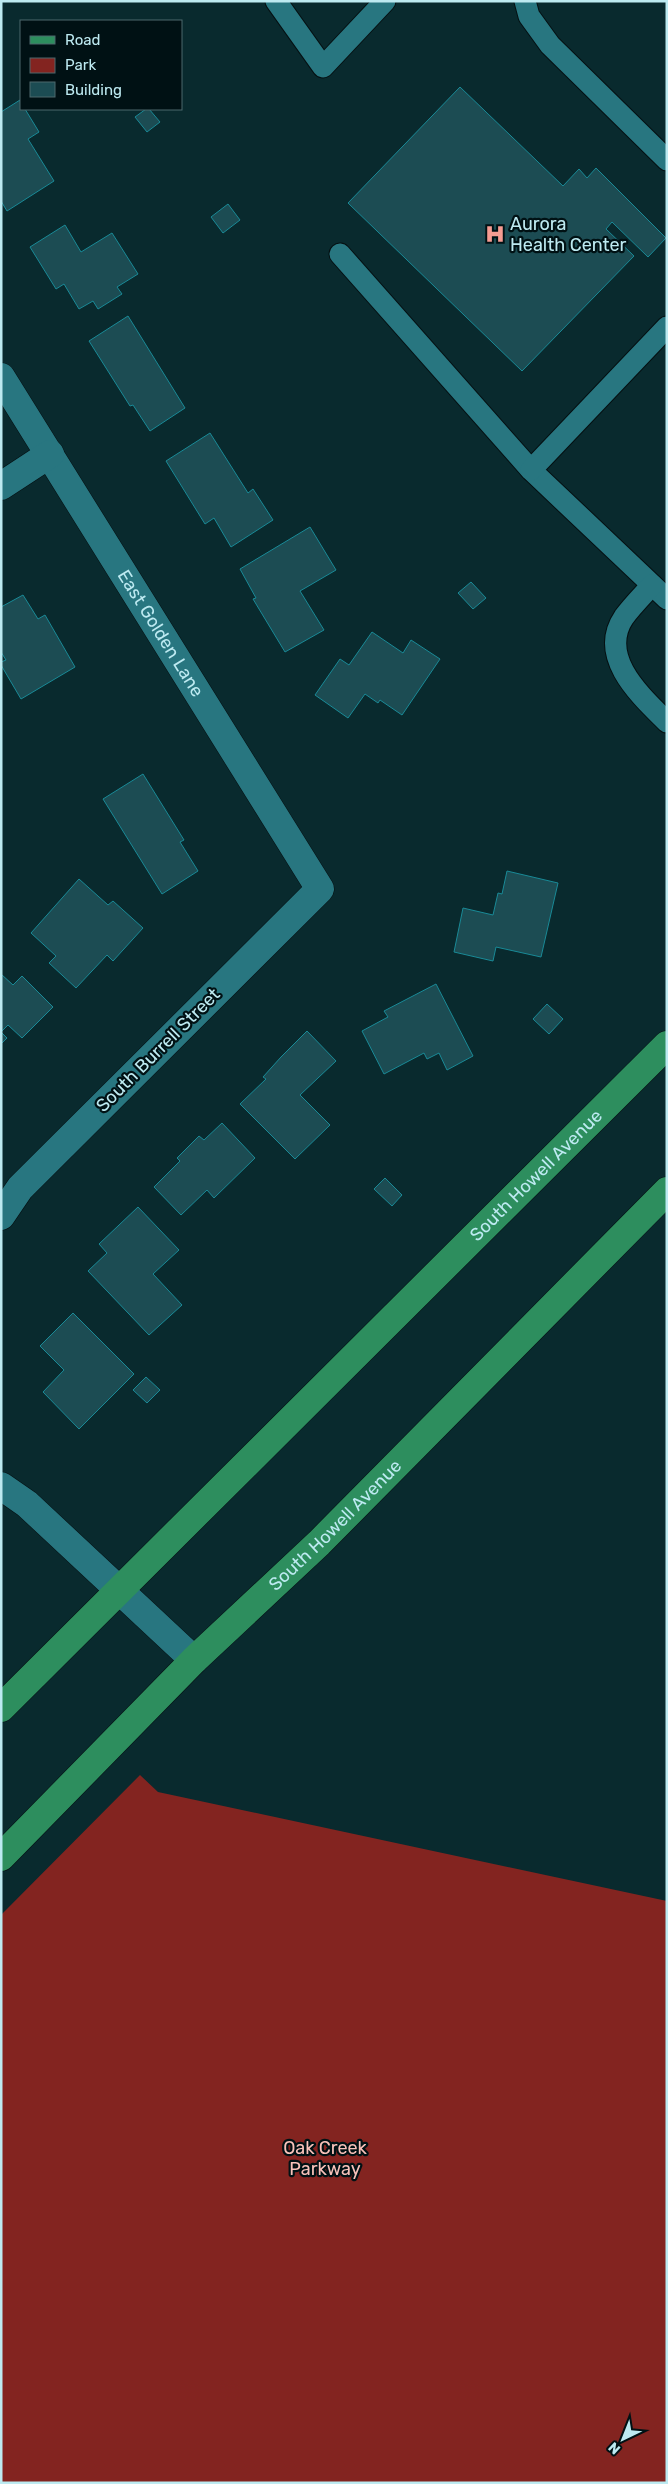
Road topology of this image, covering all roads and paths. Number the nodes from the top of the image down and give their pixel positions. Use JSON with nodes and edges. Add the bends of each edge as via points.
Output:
{"nodes":[{"id":1,"x":276,"y":1,"type":"edge"},
{"id":2,"x":386,"y":1,"type":"edge"},
{"id":3,"x":525,"y":1,"type":"edge"},
{"id":4,"x":667,"y":160,"type":"edge"},
{"id":5,"x":340,"y":254,"type":"dead end"},
{"id":6,"x":667,"y":327,"type":"edge"},
{"id":7,"x":1,"y":377,"type":"edge"},
{"id":8,"x":50,"y":454,"type":"junction"},
{"id":9,"x":531,"y":470,"type":"junction"},
{"id":10,"x":1,"y":486,"type":"edge"},
{"id":11,"x":660,"y":592,"type":"edge"},
{"id":12,"x":667,"y":722,"type":"edge"},
{"id":13,"x":320,"y":889,"type":"joint"},
{"id":14,"x":667,"y":1045,"type":"edge"},
{"id":15,"x":667,"y":1181,"type":"edge"},
{"id":16,"x":667,"y":1191,"type":"edge"},
{"id":17,"x":642,"y":1215,"type":"junction"},
{"id":18,"x":1,"y":1216,"type":"edge"},
{"id":19,"x":1,"y":1486,"type":"edge"},
{"id":20,"x":121,"y":1590,"type":"junction"},
{"id":21,"x":194,"y":1660,"type":"junction"},
{"id":22,"x":1,"y":1708,"type":"edge"},
{"id":23,"x":1,"y":1857,"type":"edge"}],
"edges":[{"from":1,"to":2,"type":"lane","via":[[323,67]]},
{"from":3,"to":4,"type":"lane","via":[[529,16],[550,45]]},
{"from":5,"to":9,"type":"lane"},
{"from":6,"to":9,"type":"lane"},
{"from":7,"to":8,"type":"street","name":"East Golden Lane"},
{"from":8,"to":10,"type":"street"},
{"from":8,"to":13,"type":"street","name":"East Golden Lane"},
{"from":9,"to":11,"type":"lane"},
{"from":11,"to":12,"type":"lane","via":[[623,618],[616,638],[619,663],[633,688]]},
{"from":13,"to":18,"type":"street","name":"South Burrell Street","via":[[20,1188]]},
{"from":14,"to":20,"type":"main road","name":"South Howell Avenue"},
{"from":15,"to":17,"type":"main road"},
{"from":16,"to":17,"type":"main road","name":"South Howell Avenue"},
{"from":17,"to":21,"type":"main road","name":"South Howell Avenue","via":[[319,1543]]},
{"from":19,"to":20,"type":"street","via":[[27,1504]]},
{"from":20,"to":21,"type":"street"},
{"from":20,"to":22,"type":"main road","name":"South Howell Avenue"},
{"from":21,"to":23,"type":"main road","name":"South Howell Avenue"}]}
